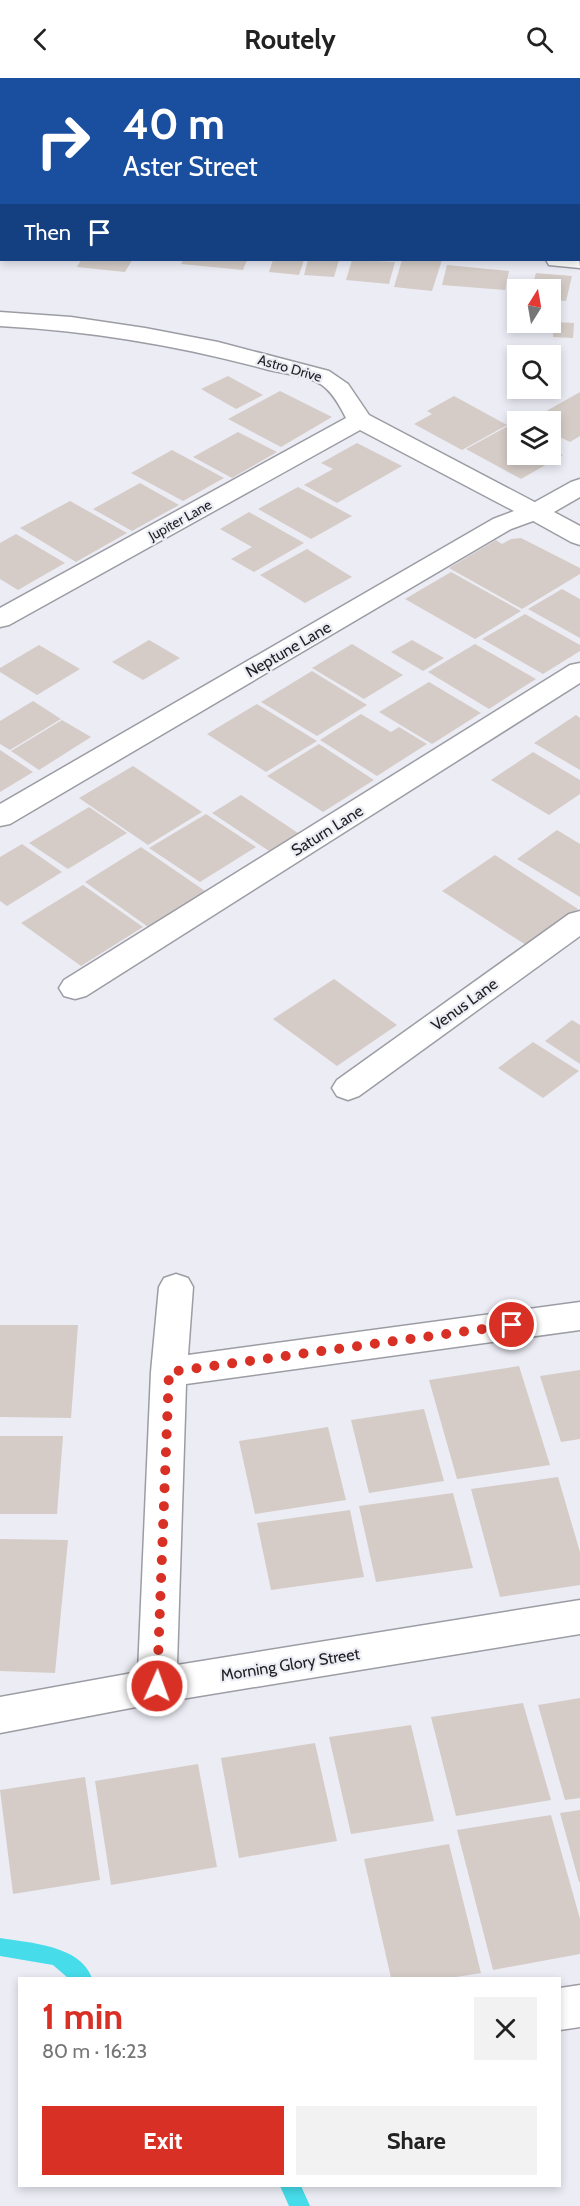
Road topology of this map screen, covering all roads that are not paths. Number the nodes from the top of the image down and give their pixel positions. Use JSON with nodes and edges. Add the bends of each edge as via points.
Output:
{"nodes":[{"id":1,"x":0,"y":298,"type":"edge"},
{"id":2,"x":0,"y":319,"type":"edge"},
{"id":3,"x":25,"y":320,"type":"junction"},
{"id":4,"x":360,"y":420,"type":"junction"},
{"id":5,"x":580,"y":487,"type":"edge"},
{"id":6,"x":535,"y":512,"type":"junction"},
{"id":7,"x":580,"y":537,"type":"edge"},
{"id":8,"x":0,"y":620,"type":"edge"},
{"id":9,"x":580,"y":671,"type":"edge"},
{"id":10,"x":0,"y":817,"type":"edge"},
{"id":11,"x":580,"y":921,"type":"edge"},
{"id":12,"x":75,"y":988,"type":"dead end"},
{"id":13,"x":348,"y":1088,"type":"dead end"},
{"id":14,"x":176,"y":1287,"type":"dead end"},
{"id":15,"x":580,"y":1316,"type":"edge"},
{"id":16,"x":169,"y":1372,"type":"junction"},
{"id":17,"x":580,"y":1617,"type":"edge"},
{"id":18,"x":157,"y":1686,"type":"junction"},
{"id":19,"x":0,"y":1715,"type":"edge"},
{"id":20,"x":580,"y":2006,"type":"edge"},
{"id":21,"x":561,"y":2009,"type":"edge"}],
"edges":[{"from":1,"to":3,"type":"street"},
{"from":2,"to":3,"type":"street","name":"Astro Drive"},
{"from":3,"to":4,"type":"street","name":"Astro Drive","via":[[124,332],[252,357],[329,379],[349,400]]},
{"from":4,"to":6,"type":"street","name":"Astro Drive"},
{"from":4,"to":8,"type":"street","name":"Jupiter Lane"},
{"from":5,"to":6,"type":"street","name":"Neptune Lane"},
{"from":6,"to":7,"type":"street","name":"Astro Drive"},
{"from":6,"to":10,"type":"street","name":"Neptune Lane","via":[[502,524]]},
{"from":9,"to":12,"type":"street","name":"Saturn Lane"},
{"from":11,"to":13,"type":"street","name":"Venus Lane"},
{"from":14,"to":16,"type":"street"},
{"from":15,"to":16,"type":"street"},
{"from":16,"to":18,"type":"street"},
{"from":17,"to":18,"type":"street","name":"Morning Glory Street"},
{"from":18,"to":19,"type":"street","name":"Morning Glory Street"},
{"from":20,"to":21,"type":"street"}]}
